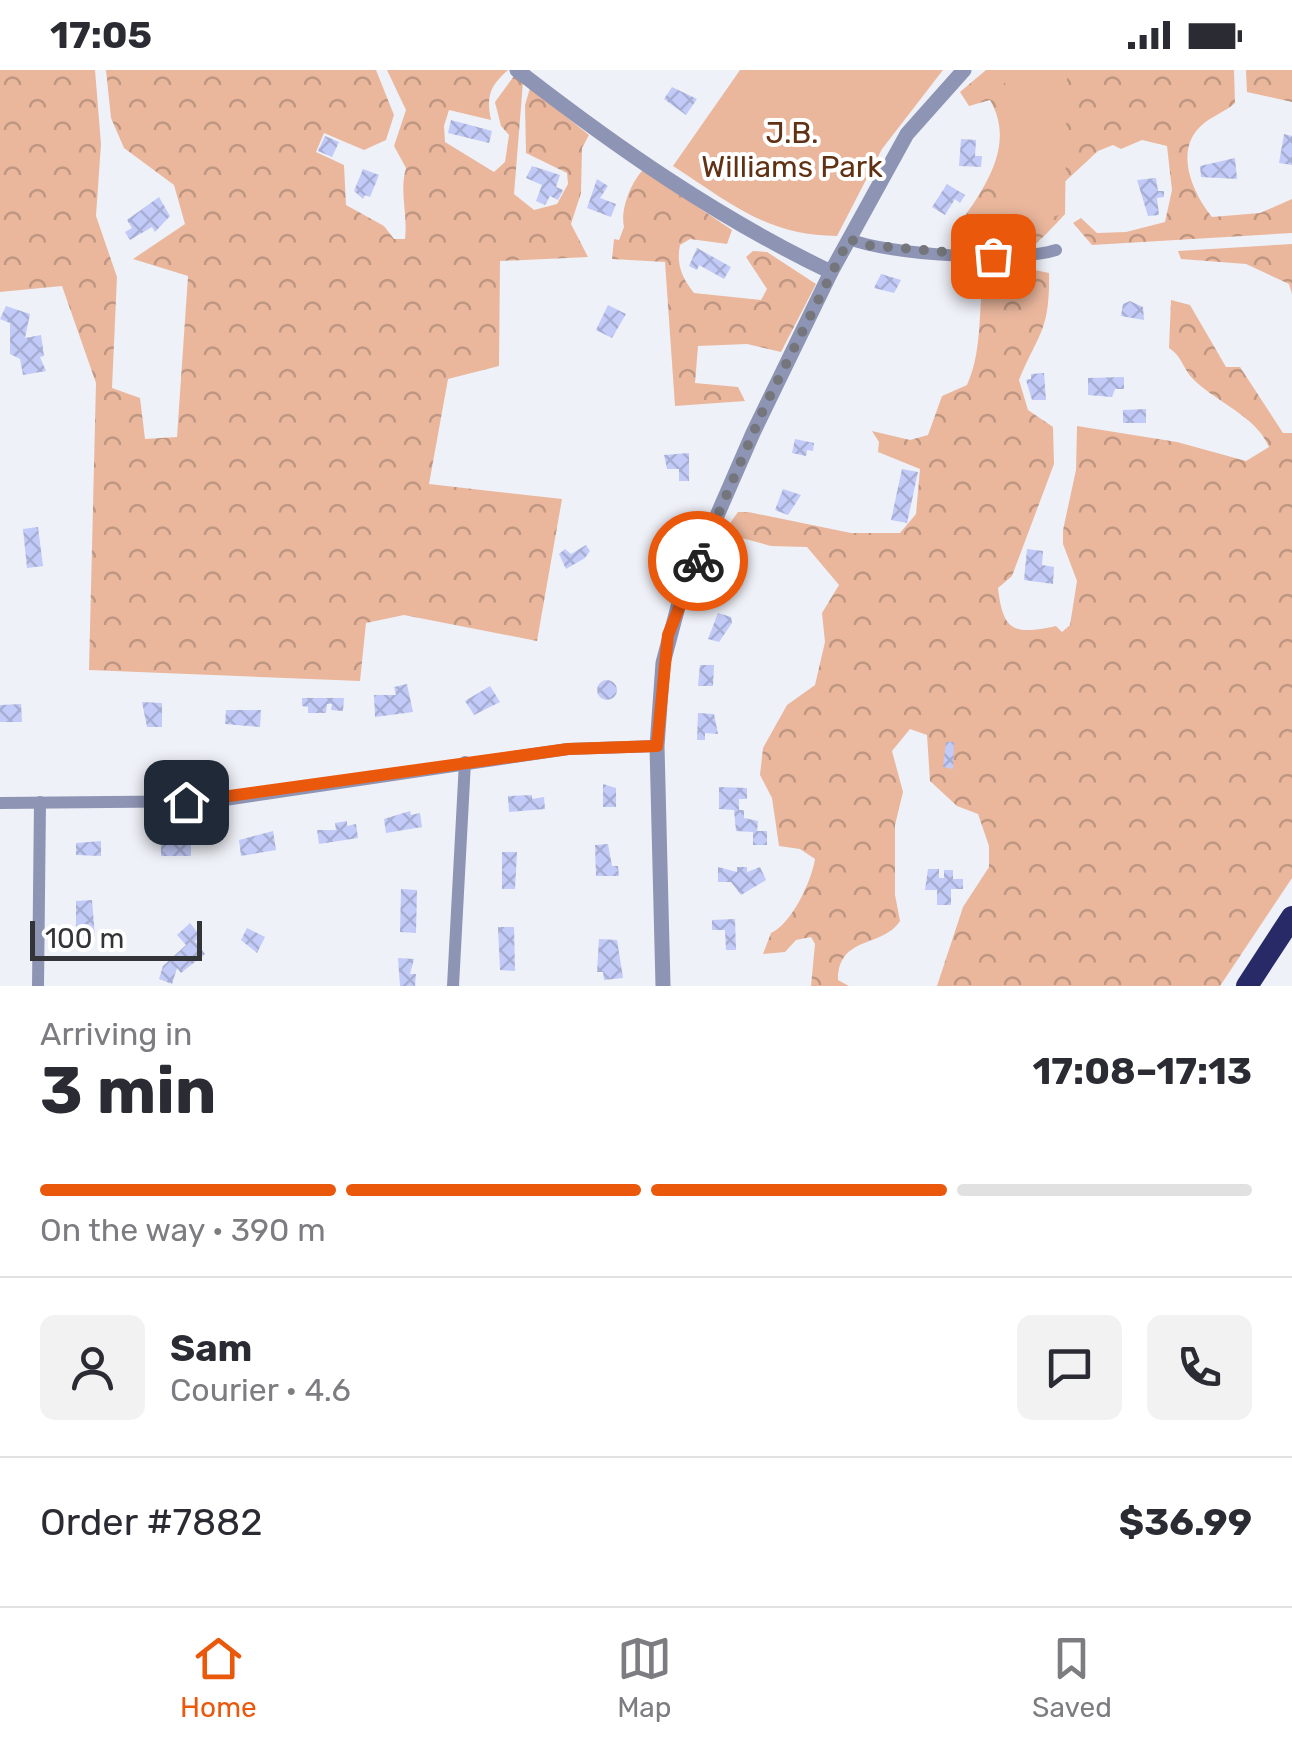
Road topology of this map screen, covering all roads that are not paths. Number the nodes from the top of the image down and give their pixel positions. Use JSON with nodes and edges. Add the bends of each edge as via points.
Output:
{"nodes":[{"id":1,"x":517,"y":70,"type":"edge"},
{"id":2,"x":964,"y":70,"type":"edge"},
{"id":3,"x":849,"y":239,"type":"junction"},
{"id":4,"x":1056,"y":250,"type":"dead end"},
{"id":5,"x":830,"y":272,"type":"junction"},
{"id":6,"x":657,"y":746,"type":"junction"},
{"id":7,"x":465,"y":762,"type":"junction"},
{"id":8,"x":40,"y":802,"type":"junction"},
{"id":9,"x":0,"y":803,"type":"edge"},
{"id":10,"x":1292,"y":917,"type":"edge"},
{"id":11,"x":38,"y":986,"type":"edge"},
{"id":12,"x":453,"y":986,"type":"edge"},
{"id":13,"x":663,"y":986,"type":"edge"},
{"id":14,"x":1247,"y":986,"type":"edge"}],
"edges":[{"from":1,"to":5,"type":"street","via":[[676,185]]},
{"from":2,"to":3,"type":"street","via":[[907,134]]},
{"from":3,"to":4,"type":"street","via":[[1023,258]]},
{"from":3,"to":5,"type":"street"},
{"from":5,"to":6,"type":"street","via":[[679,602],[663,663]]},
{"from":6,"to":7,"type":"street"},
{"from":6,"to":13,"type":"street"},
{"from":7,"to":8,"type":"street","via":[[218,801]]},
{"from":7,"to":12,"type":"street"},
{"from":8,"to":9,"type":"street"},
{"from":8,"to":11,"type":"street"},
{"from":10,"to":14,"type":"highway"}]}
